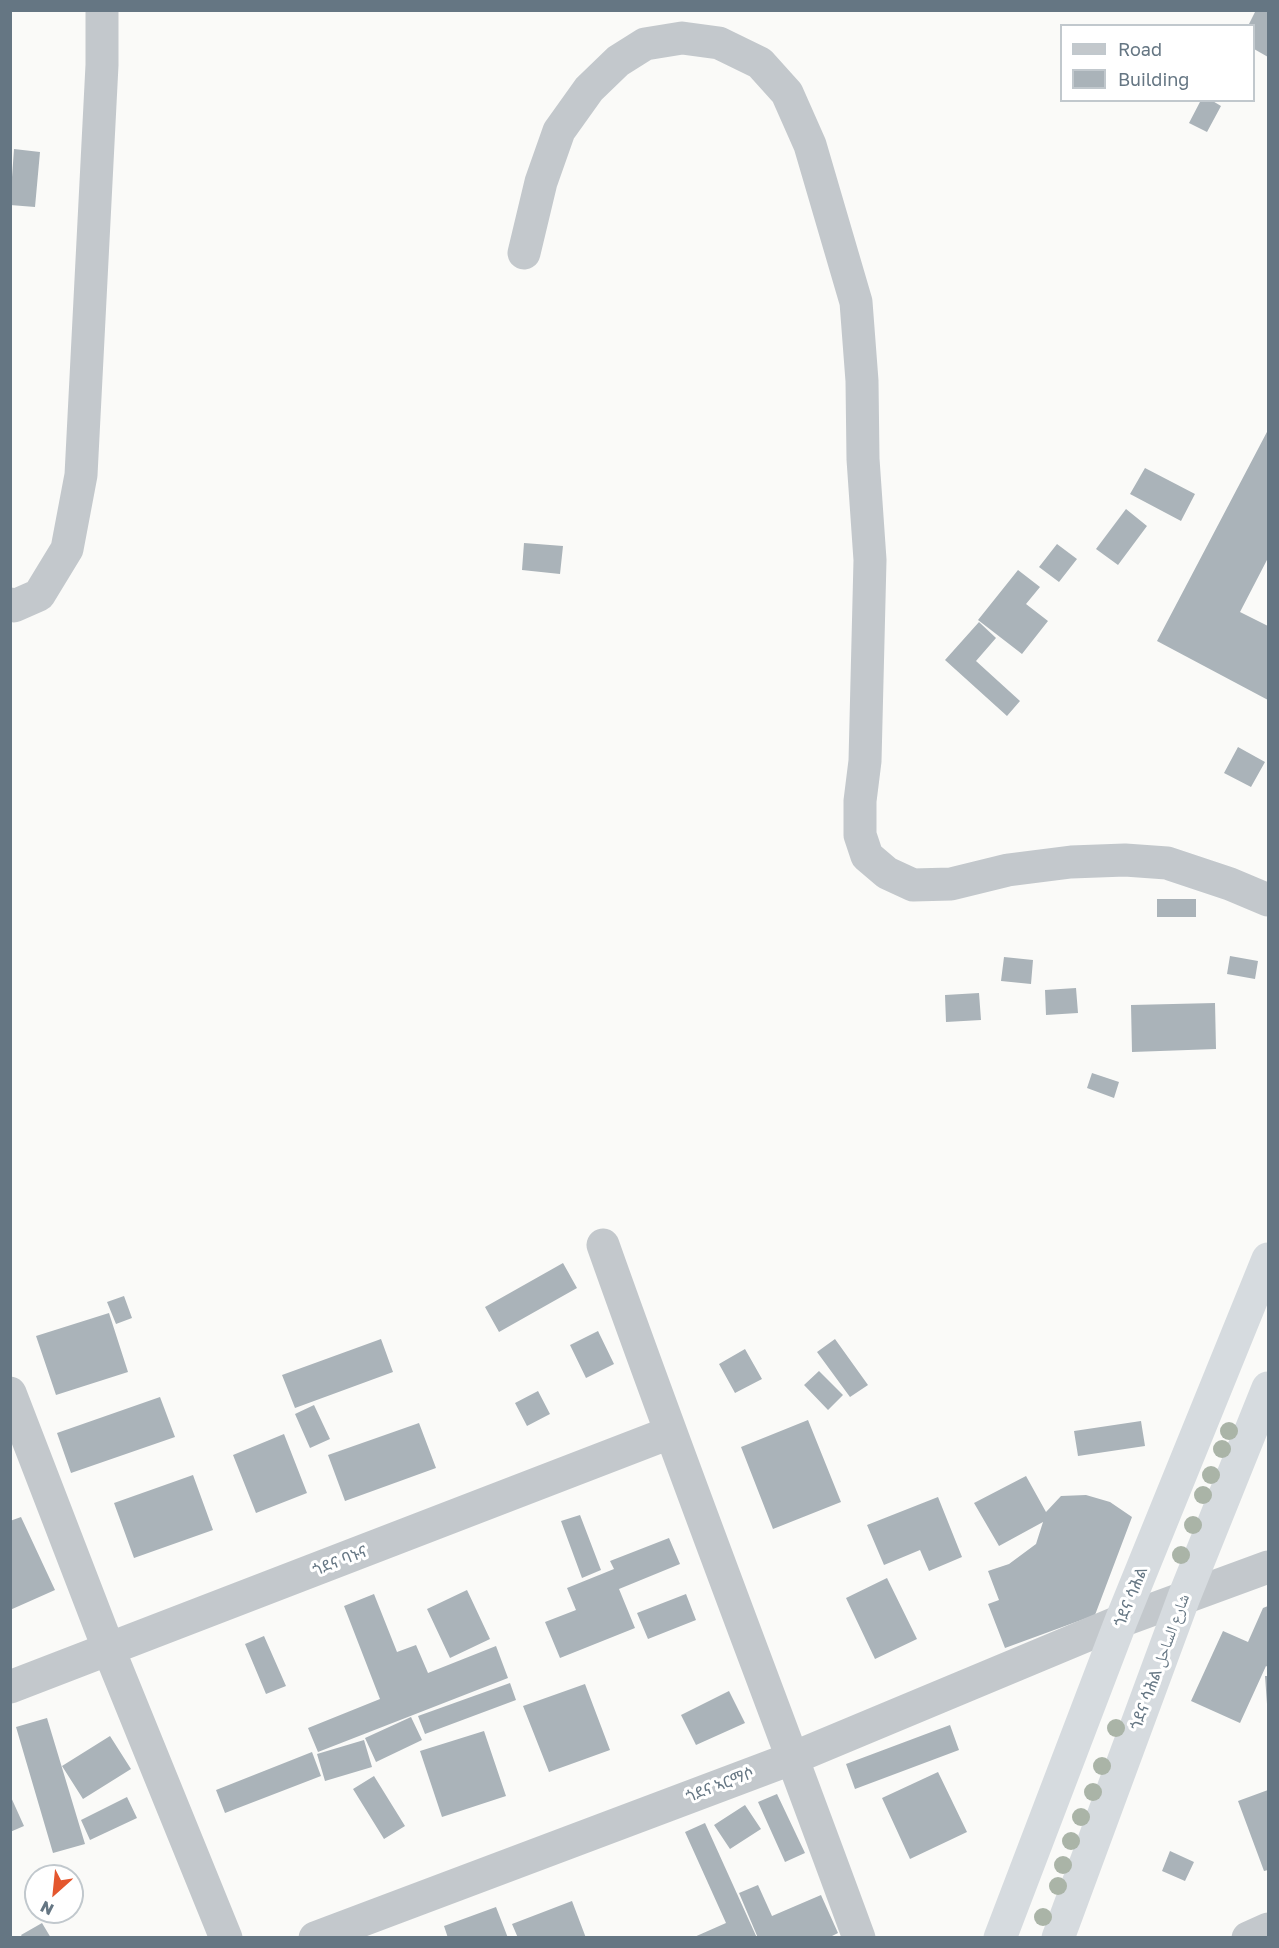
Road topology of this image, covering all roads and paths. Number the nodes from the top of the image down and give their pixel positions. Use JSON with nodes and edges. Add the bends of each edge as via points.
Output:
{"nodes":[{"id":1,"x":102,"y":10,"type":"edge"},
{"id":2,"x":524,"y":253,"type":"dead end"},
{"id":3,"x":10,"y":604,"type":"edge"},
{"id":4,"x":1269,"y":900,"type":"edge"},
{"id":5,"x":603,"y":1245,"type":"dead end"},
{"id":6,"x":1269,"y":1259,"type":"edge"},
{"id":7,"x":1269,"y":1388,"type":"edge"},
{"id":8,"x":10,"y":1393,"type":"edge"},
{"id":9,"x":669,"y":1433,"type":"junction"},
{"id":10,"x":1269,"y":1567,"type":"edge"},
{"id":11,"x":1184,"y":1597,"type":"junction"},
{"id":12,"x":1122,"y":1621,"type":"junction"},
{"id":13,"x":109,"y":1650,"type":"junction"},
{"id":14,"x":10,"y":1687,"type":"edge"},
{"id":15,"x":793,"y":1758,"type":"junction"},
{"id":16,"x":1269,"y":1929,"type":"edge"},
{"id":17,"x":226,"y":1938,"type":"edge"},
{"id":18,"x":315,"y":1938,"type":"edge"},
{"id":19,"x":859,"y":1938,"type":"edge"},
{"id":20,"x":1000,"y":1938,"type":"edge"},
{"id":21,"x":1058,"y":1938,"type":"edge"},
{"id":22,"x":1248,"y":1938,"type":"edge"}],
"edges":[{"from":1,"to":3,"type":"street","via":[[81,476],[67,549],[39,595],[14,606]]},
{"from":2,"to":4,"type":"street","via":[[541,182],[559,131],[589,89],[618,61],[645,44],[682,38],[719,43],[760,63],[787,93],[810,145],[856,303],[870,560],[866,761],[860,801],[860,834],[867,856],[887,873],[913,885],[951,884],[1008,870],[1071,862],[1167,863]]},
{"from":5,"to":9,"type":"street"},
{"from":6,"to":12,"type":"highway","name":"ጎደና ሳሕል"},
{"from":7,"to":11,"type":"highway","name":"ጎደና ሳሕል شارع الساحل"},
{"from":8,"to":13,"type":"street"},
{"from":9,"to":13,"type":"street","name":"ጎደና ባኑና"},
{"from":9,"to":15,"type":"street"},
{"from":10,"to":11,"type":"street","name":"ጎደና ኣርማሶ"},
{"from":11,"to":12,"type":"street","name":"ጎደና ኣርማሶ"},
{"from":11,"to":21,"type":"highway","name":"ጎደና ሳሕል شارع الساحل"},
{"from":12,"to":15,"type":"street","name":"ጎደና ኣርማሶ"},
{"from":12,"to":20,"type":"highway","name":"ጎደና ሳሕል"},
{"from":13,"to":14,"type":"street","name":"ጎደና ባኑና"},
{"from":13,"to":17,"type":"street"},
{"from":15,"to":18,"type":"street","name":"ጎደና ኣርማሶ"},
{"from":15,"to":19,"type":"street"},
{"from":16,"to":22,"type":"street"}]}
